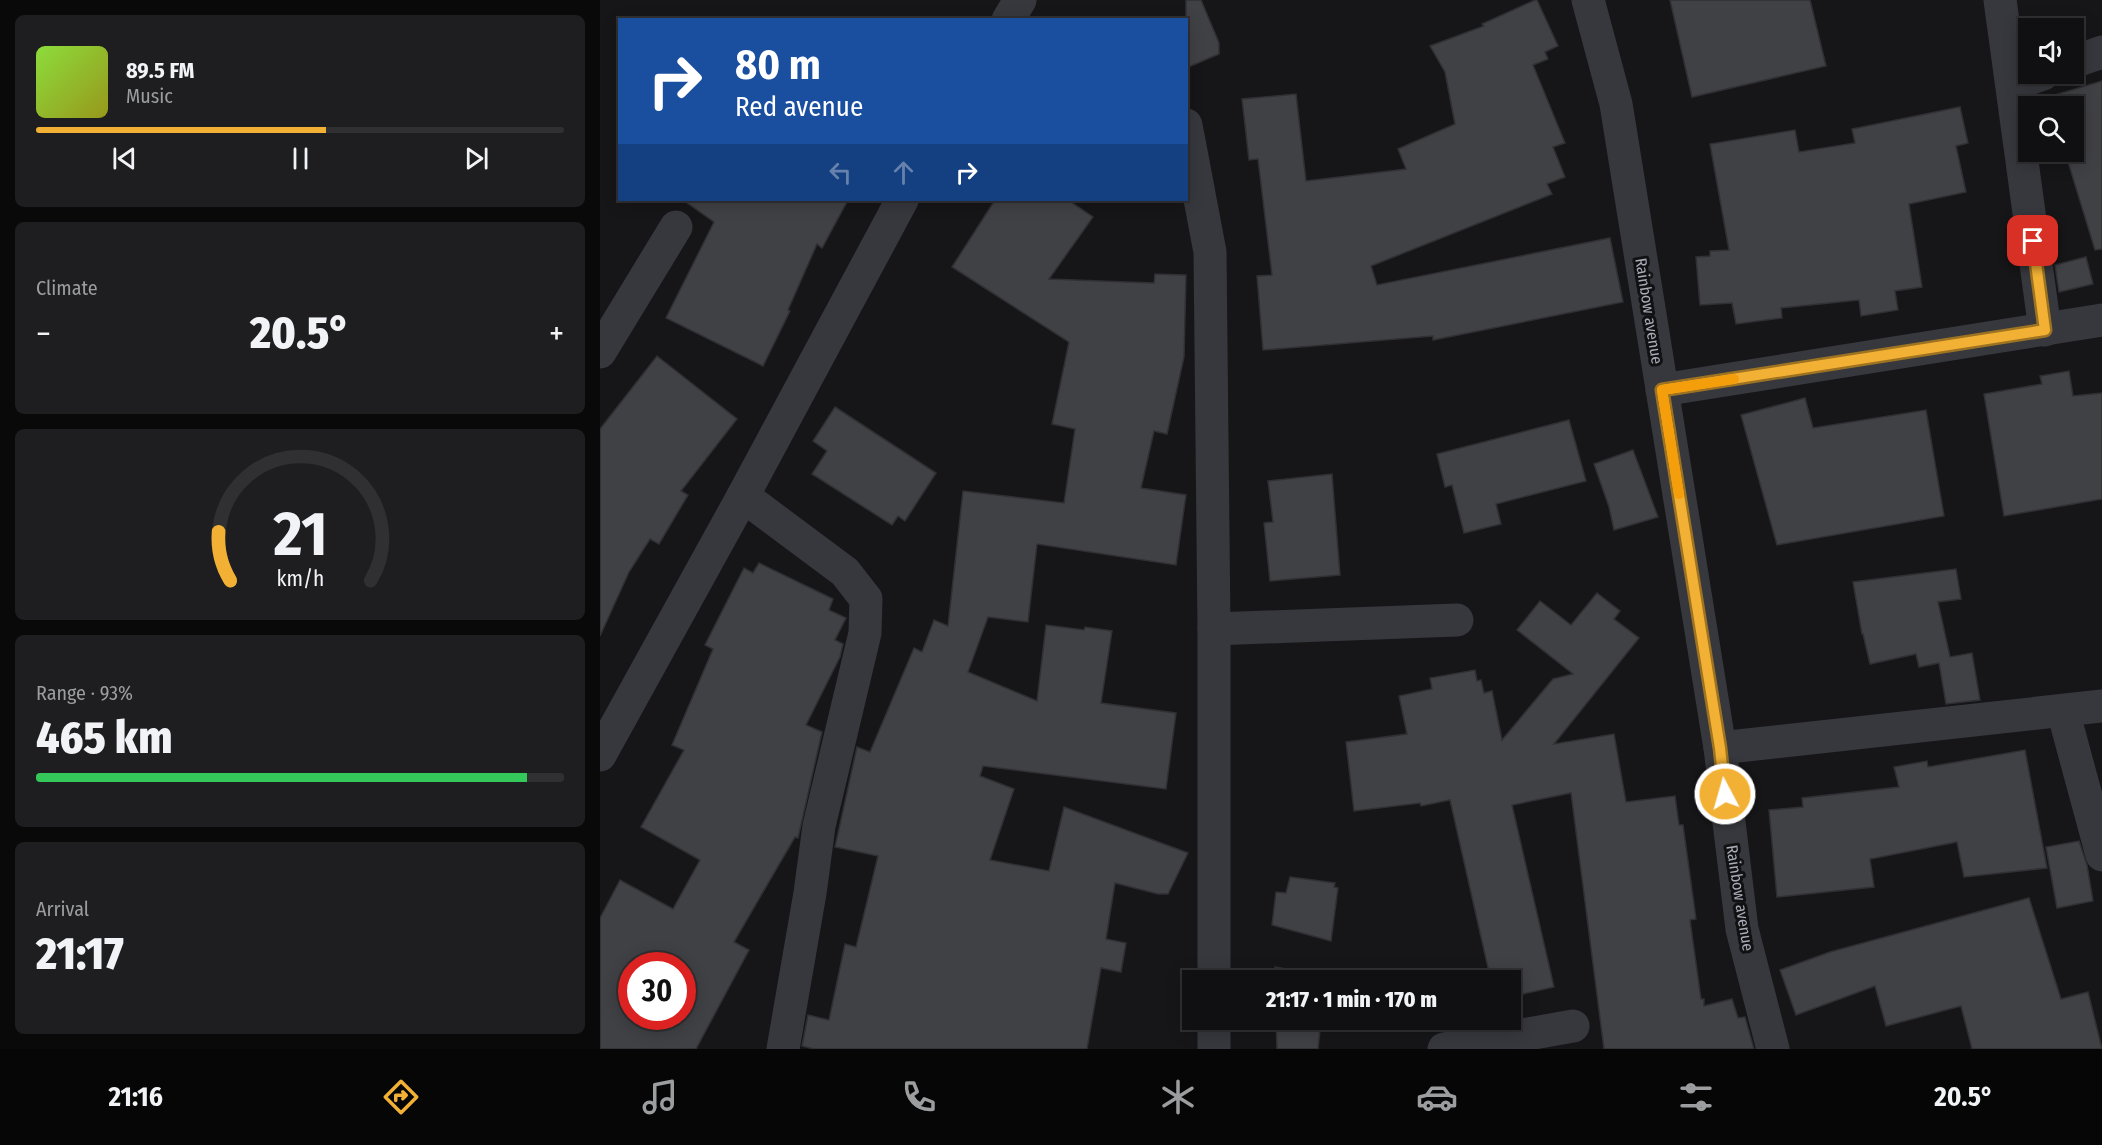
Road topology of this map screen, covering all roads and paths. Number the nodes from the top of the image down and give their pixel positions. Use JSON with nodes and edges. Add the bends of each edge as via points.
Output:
{"nodes":[{"id":1,"x":1020,"y":0,"type":"edge"},
{"id":2,"x":1588,"y":0,"type":"edge"},
{"id":3,"x":2000,"y":0,"type":"edge"},
{"id":4,"x":1009,"y":18,"type":"edge"},
{"id":5,"x":2102,"y":52,"type":"edge"},
{"id":6,"x":2084,"y":58,"type":"edge"},
{"id":7,"x":2018,"y":83,"type":"edge"},
{"id":8,"x":2012,"y":85,"type":"junction"},
{"id":9,"x":1188,"y":136,"type":"edge"},
{"id":10,"x":901,"y":201,"type":"edge"},
{"id":11,"x":676,"y":227,"type":"dead end"},
{"id":12,"x":2102,"y":320,"type":"edge"},
{"id":13,"x":2045,"y":330,"type":"junction"},
{"id":14,"x":600,"y":352,"type":"edge"},
{"id":15,"x":1662,"y":390,"type":"junction"},
{"id":16,"x":743,"y":496,"type":"junction"},
{"id":17,"x":1457,"y":620,"type":"dead end"},
{"id":18,"x":1214,"y":629,"type":"junction"},
{"id":19,"x":2102,"y":706,"type":"edge"},
{"id":20,"x":2063,"y":711,"type":"junction"},
{"id":21,"x":1720,"y":748,"type":"junction"},
{"id":22,"x":601,"y":751,"type":"edge"},
{"id":23,"x":2102,"y":855,"type":"edge"},
{"id":24,"x":1214,"y":970,"type":"edge"},
{"id":25,"x":1573,"y":1026,"type":"dead end"},
{"id":26,"x":1214,"y":1030,"type":"edge"},
{"id":27,"x":783,"y":1049,"type":"edge"},
{"id":28,"x":1214,"y":1049,"type":"edge"},
{"id":29,"x":1444,"y":1049,"type":"edge"},
{"id":30,"x":1773,"y":1049,"type":"edge"}],
"edges":[{"from":1,"to":4,"type":"street"},
{"from":2,"to":15,"type":"street","name":"Rainbow avenue","via":[[1616,104]]},
{"from":3,"to":8,"type":"street"},
{"from":5,"to":6,"type":"street"},
{"from":7,"to":8,"type":"street"},
{"from":8,"to":13,"type":"street"},
{"from":9,"to":18,"type":"street","via":[[1210,252]]},
{"from":10,"to":16,"type":"street"},
{"from":11,"to":14,"type":"street"},
{"from":12,"to":13,"type":"street"},
{"from":13,"to":15,"type":"street"},
{"from":15,"to":21,"type":"street","name":"Rainbow avenue"},
{"from":16,"to":22,"type":"street"},
{"from":16,"to":27,"type":"street","via":[[845,572],[866,599],[865,633],[819,826]]},
{"from":17,"to":18,"type":"street"},
{"from":18,"to":24,"type":"street"},
{"from":19,"to":20,"type":"street"},
{"from":20,"to":21,"type":"street"},
{"from":20,"to":23,"type":"street"},
{"from":21,"to":30,"type":"street","name":"Rainbow avenue","via":[[1742,929]]},
{"from":25,"to":29,"type":"street"},
{"from":26,"to":28,"type":"street"}]}
